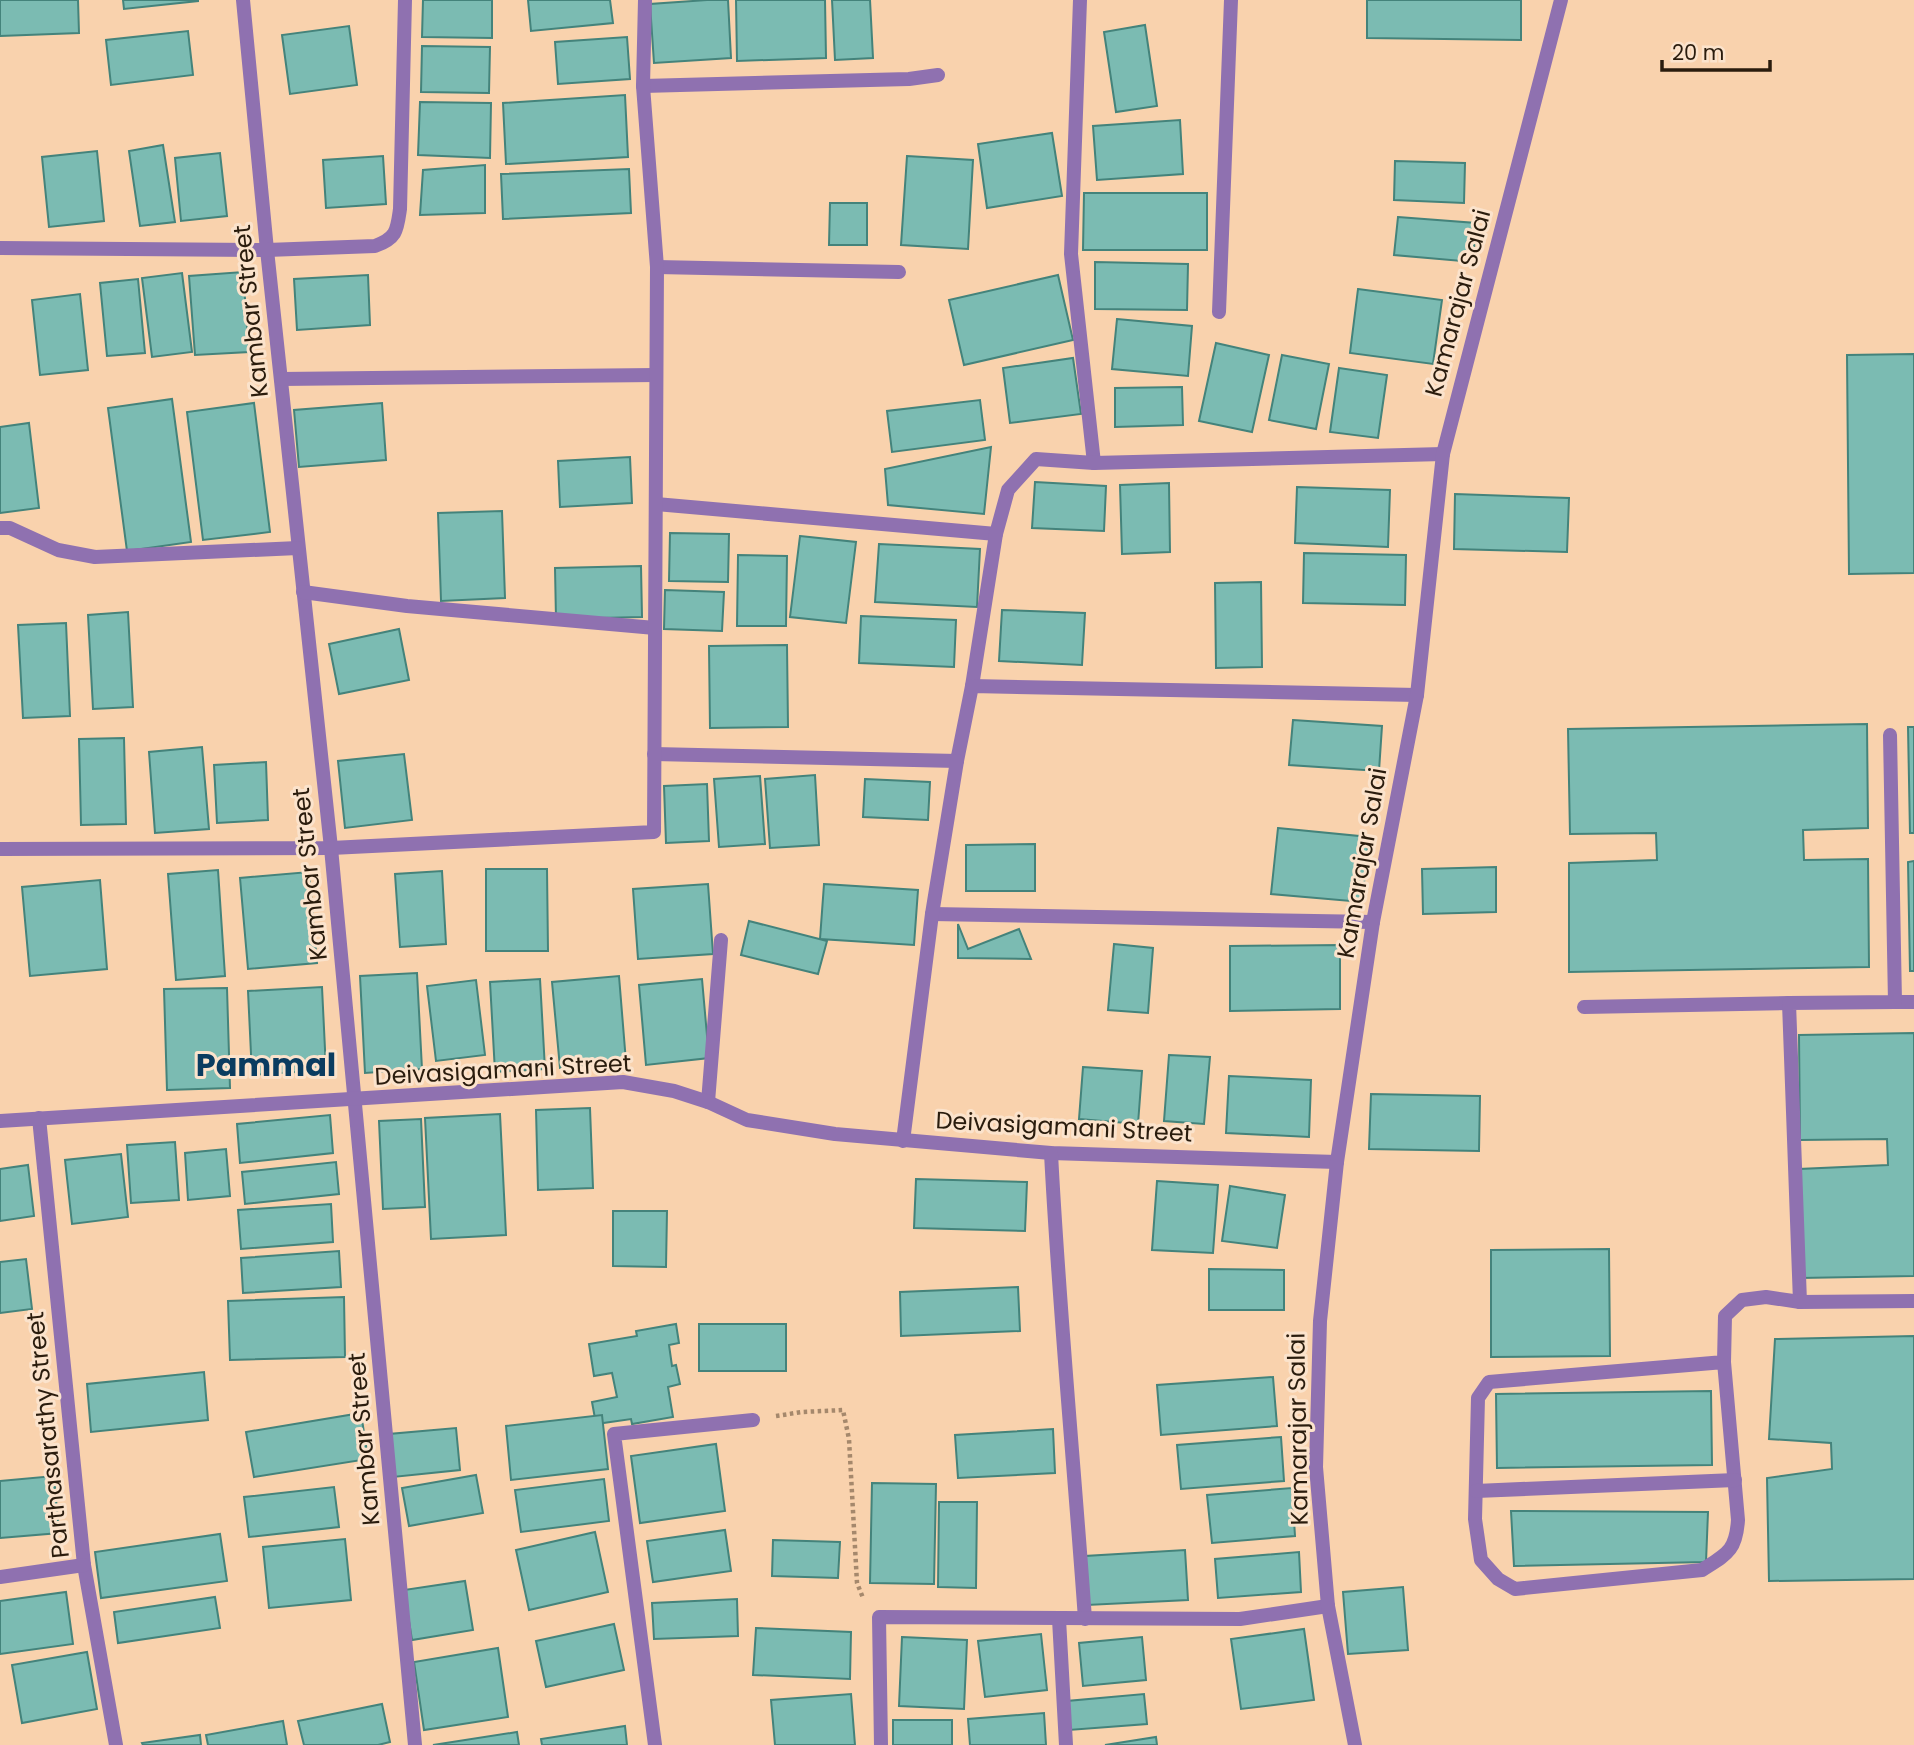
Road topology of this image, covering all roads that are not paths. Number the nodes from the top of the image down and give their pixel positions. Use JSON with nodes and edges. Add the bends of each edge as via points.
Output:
{"nodes":[{"id":1,"x":243,"y":0,"type":"edge"},
{"id":2,"x":405,"y":0,"type":"edge"},
{"id":3,"x":645,"y":0,"type":"edge"},
{"id":4,"x":1080,"y":0,"type":"edge"},
{"id":5,"x":1231,"y":0,"type":"edge"},
{"id":6,"x":1561,"y":0,"type":"edge"},
{"id":7,"x":938,"y":75,"type":"dead end"},
{"id":8,"x":643,"y":86,"type":"junction"},
{"id":9,"x":0,"y":248,"type":"edge"},
{"id":10,"x":267,"y":250,"type":"junction"},
{"id":11,"x":657,"y":267,"type":"junction"},
{"id":12,"x":899,"y":272,"type":"dead end"},
{"id":13,"x":1219,"y":312,"type":"dead end"},
{"id":14,"x":656,"y":375,"type":"junction"},
{"id":15,"x":281,"y":379,"type":"junction"},
{"id":16,"x":1443,"y":454,"type":"junction"},
{"id":17,"x":1094,"y":463,"type":"junction"},
{"id":18,"x":656,"y":504,"type":"junction"},
{"id":19,"x":0,"y":528,"type":"edge"},
{"id":20,"x":996,"y":534,"type":"junction"},
{"id":21,"x":298,"y":548,"type":"junction"},
{"id":22,"x":303,"y":592,"type":"junction"},
{"id":23,"x":655,"y":628,"type":"junction"},
{"id":24,"x":972,"y":686,"type":"junction"},
{"id":25,"x":1417,"y":695,"type":"junction"},
{"id":26,"x":1890,"y":735,"type":"dead end"},
{"id":27,"x":654,"y":754,"type":"junction"},
{"id":28,"x":957,"y":761,"type":"junction"},
{"id":29,"x":331,"y":848,"type":"junction"},
{"id":30,"x":0,"y":849,"type":"edge"},
{"id":31,"x":932,"y":914,"type":"junction"},
{"id":32,"x":1373,"y":922,"type":"junction"},
{"id":33,"x":721,"y":940,"type":"dead end"},
{"id":34,"x":1895,"y":1002,"type":"junction"},
{"id":35,"x":1914,"y":1002,"type":"edge"},
{"id":36,"x":1789,"y":1003,"type":"junction"},
{"id":37,"x":1584,"y":1007,"type":"dead end"},
{"id":38,"x":355,"y":1100,"type":"junction"},
{"id":39,"x":708,"y":1102,"type":"junction"},
{"id":40,"x":39,"y":1118,"type":"junction"},
{"id":41,"x":0,"y":1121,"type":"edge"},
{"id":42,"x":903,"y":1141,"type":"junction"},
{"id":43,"x":1051,"y":1153,"type":"junction"},
{"id":44,"x":1337,"y":1162,"type":"junction"},
{"id":45,"x":1914,"y":1301,"type":"edge"},
{"id":46,"x":1800,"y":1302,"type":"junction"},
{"id":47,"x":1724,"y":1362,"type":"junction"},
{"id":48,"x":753,"y":1420,"type":"road end"},
{"id":49,"x":1735,"y":1480,"type":"junction"},
{"id":50,"x":1476,"y":1491,"type":"junction"},
{"id":51,"x":84,"y":1565,"type":"junction"},
{"id":52,"x":0,"y":1577,"type":"edge"},
{"id":53,"x":1328,"y":1606,"type":"junction"},
{"id":54,"x":1059,"y":1619,"type":"junction"},
{"id":55,"x":1085,"y":1619,"type":"junction"},
{"id":56,"x":116,"y":1745,"type":"edge"},
{"id":57,"x":415,"y":1745,"type":"edge"},
{"id":58,"x":654,"y":1745,"type":"edge"},
{"id":59,"x":881,"y":1745,"type":"edge"},
{"id":60,"x":1066,"y":1745,"type":"edge"},
{"id":61,"x":1355,"y":1745,"type":"edge"}],
"edges":[{"from":1,"to":10,"type":"street","name":"Kambar Street"},
{"from":2,"to":10,"type":"street","via":[[397,230],[390,241],[375,246]]},
{"from":3,"to":8,"type":"street"},
{"from":4,"to":17,"type":"street","via":[[1071,254]]},
{"from":5,"to":13,"type":"street"},
{"from":6,"to":16,"type":"street","name":"Kamarajar Salai"},
{"from":7,"to":8,"type":"street"},
{"from":8,"to":11,"type":"street"},
{"from":9,"to":10,"type":"street"},
{"from":10,"to":15,"type":"street","name":"Kambar Street"},
{"from":11,"to":12,"type":"street"},
{"from":11,"to":14,"type":"street"},
{"from":14,"to":15,"type":"street"},
{"from":14,"to":18,"type":"street"},
{"from":15,"to":21,"type":"street","name":"Kambar Street"},
{"from":16,"to":17,"type":"street"},
{"from":16,"to":25,"type":"street","name":"Kamarajar Salai"},
{"from":17,"to":20,"type":"street","via":[[1036,459],[1008,490]]},
{"from":18,"to":20,"type":"street"},
{"from":18,"to":23,"type":"street"},
{"from":19,"to":21,"type":"street","via":[[10,528],[58,550],[94,556]]},
{"from":20,"to":24,"type":"street"},
{"from":21,"to":22,"type":"street","name":"Kambar Street"},
{"from":22,"to":23,"type":"street"},
{"from":22,"to":29,"type":"street","name":"Kambar Street"},
{"from":23,"to":27,"type":"street"},
{"from":24,"to":25,"type":"street"},
{"from":24,"to":28,"type":"street"},
{"from":25,"to":32,"type":"street","name":"Kamarajar Salai"},
{"from":26,"to":34,"type":"street"},
{"from":27,"to":28,"type":"street"},
{"from":27,"to":29,"type":"street","via":[[654,832]]},
{"from":28,"to":31,"type":"street"},
{"from":29,"to":30,"type":"street"},
{"from":29,"to":38,"type":"street","name":"Kambar Street"},
{"from":31,"to":32,"type":"street"},
{"from":31,"to":42,"type":"street"},
{"from":32,"to":44,"type":"street","name":"Kamarajar Salai"},
{"from":33,"to":39,"type":"street"},
{"from":34,"to":35,"type":"street"},
{"from":34,"to":36,"type":"street"},
{"from":36,"to":37,"type":"street"},
{"from":36,"to":46,"type":"street"},
{"from":38,"to":39,"type":"street","name":"Deivasigamani Street","via":[[622,1082]]},
{"from":38,"to":40,"type":"street","name":"Deivasigamani Street"},
{"from":38,"to":57,"type":"street","name":"Kambar Street"},
{"from":39,"to":42,"type":"street","name":"Deivasigamani Street","via":[[747,1120]]},
{"from":40,"to":41,"type":"street","name":"Deivasigamani Street"},
{"from":40,"to":51,"type":"street","name":"Parthasarathy Street"},
{"from":42,"to":43,"type":"street","name":"Deivasigamani Street"},
{"from":43,"to":44,"type":"street","name":"Deivasigamani Street"},
{"from":43,"to":55,"type":"street"},
{"from":44,"to":53,"type":"street","name":"Kamarajar Salai","via":[[1320,1321],[1316,1467]]},
{"from":45,"to":46,"type":"street"},
{"from":46,"to":47,"type":"street","via":[[1766,1297],[1742,1300],[1725,1316]]},
{"from":47,"to":49,"type":"street"},
{"from":47,"to":50,"type":"street","via":[[1489,1382],[1478,1398]]},
{"from":48,"to":58,"type":"street","via":[[614,1434]]},
{"from":49,"to":50,"type":"street"},
{"from":49,"to":50,"type":"street","via":[[1737,1541],[1702,1570],[1515,1589],[1498,1580],[1482,1560]]},
{"from":51,"to":52,"type":"street"},
{"from":51,"to":56,"type":"street","name":"Parthasarathy Street"},
{"from":53,"to":55,"type":"street","via":[[1240,1619]]},
{"from":53,"to":61,"type":"street","name":"Kamarajar Salai"},
{"from":54,"to":55,"type":"street"},
{"from":54,"to":59,"type":"street","via":[[879,1617]]},
{"from":54,"to":60,"type":"street"}]}
